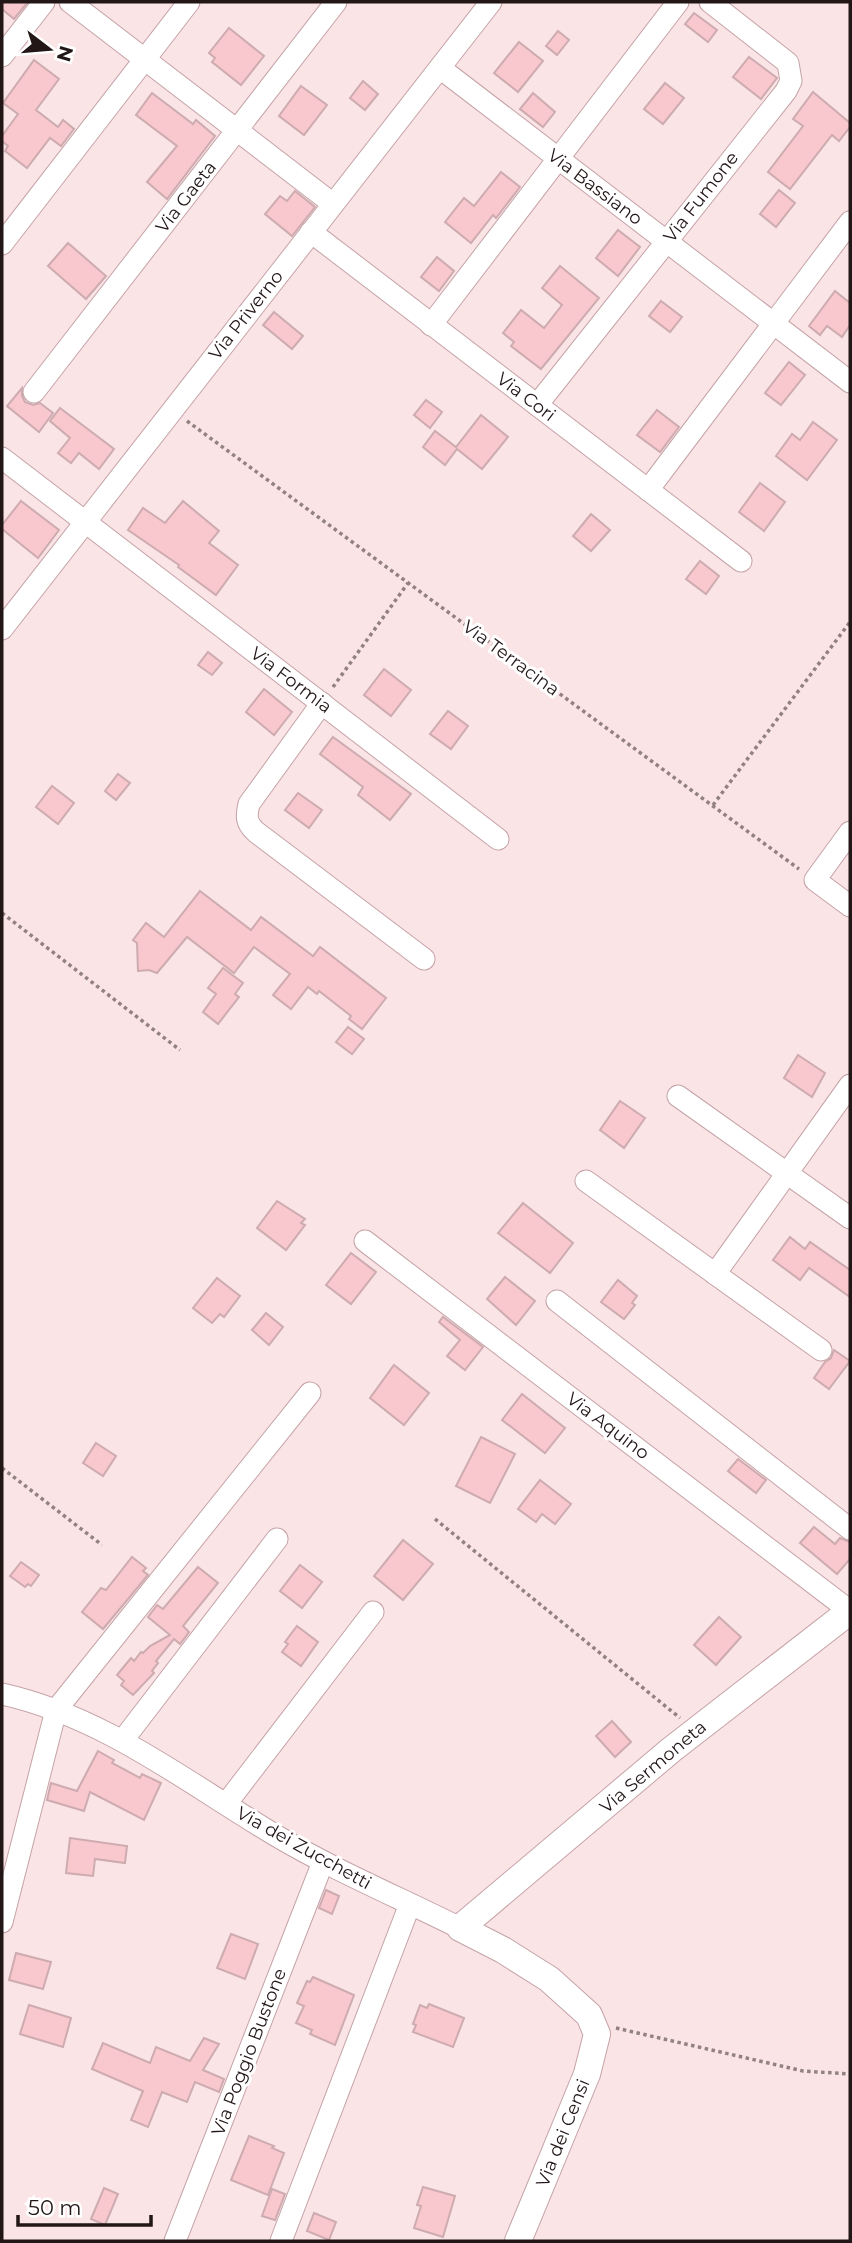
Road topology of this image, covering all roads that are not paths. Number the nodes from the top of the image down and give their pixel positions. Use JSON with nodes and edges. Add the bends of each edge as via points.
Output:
{"nodes":[{"id":1,"x":44,"y":2,"type":"edge"},
{"id":2,"x":70,"y":2,"type":"edge"},
{"id":3,"x":189,"y":2,"type":"edge"},
{"id":4,"x":336,"y":2,"type":"edge"},
{"id":5,"x":491,"y":2,"type":"edge"},
{"id":6,"x":678,"y":2,"type":"edge"},
{"id":7,"x":710,"y":2,"type":"edge"},
{"id":8,"x":2,"y":55,"type":"edge"},
{"id":9,"x":145,"y":59,"type":"junction"},
{"id":10,"x":440,"y":68,"type":"junction"},
{"id":11,"x":237,"y":131,"type":"junction"},
{"id":12,"x":560,"y":159,"type":"junction"},
{"id":13,"x":333,"y":204,"type":"junction"},
{"id":14,"x":850,"y":222,"type":"edge"},
{"id":15,"x":311,"y":232,"type":"junction"},
{"id":16,"x":666,"y":241,"type":"junction"},
{"id":17,"x":2,"y":244,"type":"edge"},
{"id":18,"x":774,"y":324,"type":"junction"},
{"id":19,"x":431,"y":325,"type":"junction"},
{"id":20,"x":850,"y":382,"type":"edge"},
{"id":21,"x":34,"y":392,"type":"dead end"},
{"id":22,"x":537,"y":405,"type":"junction"},
{"id":23,"x":2,"y":458,"type":"edge"},
{"id":24,"x":648,"y":490,"type":"junction"},
{"id":25,"x":84,"y":523,"type":"junction"},
{"id":26,"x":741,"y":561,"type":"dead end"},
{"id":27,"x":2,"y":629,"type":"edge"},
{"id":28,"x":321,"y":703,"type":"junction"},
{"id":29,"x":850,"y":832,"type":"edge"},
{"id":30,"x":498,"y":839,"type":"dead end"},
{"id":31,"x":850,"y":906,"type":"edge"},
{"id":32,"x":424,"y":959,"type":"dead end"},
{"id":33,"x":850,"y":1085,"type":"edge"},
{"id":34,"x":678,"y":1096,"type":"dead end"},
{"id":35,"x":787,"y":1173,"type":"junction"},
{"id":36,"x":586,"y":1181,"type":"dead end"},
{"id":37,"x":850,"y":1218,"type":"edge"},
{"id":38,"x":365,"y":1241,"type":"dead end"},
{"id":39,"x":715,"y":1274,"type":"junction"},
{"id":40,"x":557,"y":1301,"type":"dead end"},
{"id":41,"x":821,"y":1350,"type":"dead end"},
{"id":42,"x":310,"y":1393,"type":"dead end"},
{"id":43,"x":850,"y":1529,"type":"edge"},
{"id":44,"x":277,"y":1539,"type":"dead end"},
{"id":45,"x":850,"y":1611,"type":"edge"},
{"id":46,"x":373,"y":1612,"type":"dead end"},
{"id":47,"x":2,"y":1694,"type":"edge"},
{"id":48,"x":56,"y":1710,"type":"junction"},
{"id":49,"x":123,"y":1740,"type":"junction"},
{"id":50,"x":226,"y":1804,"type":"junction"},
{"id":51,"x":323,"y":1862,"type":"junction"},
{"id":52,"x":410,"y":1904,"type":"junction"},
{"id":53,"x":2,"y":1922,"type":"edge"},
{"id":54,"x":460,"y":1928,"type":"junction"},
{"id":55,"x":594,"y":2023,"type":"joint"},
{"id":56,"x":175,"y":2241,"type":"edge"},
{"id":57,"x":281,"y":2241,"type":"edge"},
{"id":58,"x":518,"y":2241,"type":"edge"}],
"edges":[{"from":1,"to":8,"type":"street"},
{"from":2,"to":9,"type":"street"},
{"from":3,"to":9,"type":"street"},
{"from":4,"to":11,"type":"street","name":"Via Gaeta"},
{"from":5,"to":10,"type":"street","name":"Via Priverno"},
{"from":6,"to":12,"type":"street"},
{"from":7,"to":16,"type":"street","name":"Via Fumone","via":[[788,63],[791,81]]},
{"from":9,"to":11,"type":"street"},
{"from":9,"to":17,"type":"street"},
{"from":10,"to":12,"type":"street","name":"Via Bassiano"},
{"from":10,"to":13,"type":"street","name":"Via Priverno"},
{"from":11,"to":13,"type":"street"},
{"from":11,"to":21,"type":"street","name":"Via Gaeta"},
{"from":12,"to":16,"type":"street","name":"Via Bassiano"},
{"from":12,"to":19,"type":"street"},
{"from":13,"to":15,"type":"street","name":"Via Priverno"},
{"from":14,"to":18,"type":"street"},
{"from":15,"to":19,"type":"street","name":"Via Cori"},
{"from":15,"to":25,"type":"street","name":"Via Priverno"},
{"from":16,"to":18,"type":"street","name":"Via Bassiano"},
{"from":16,"to":22,"type":"street","name":"Via Fumone"},
{"from":18,"to":20,"type":"street","name":"Via Bassiano"},
{"from":18,"to":24,"type":"street"},
{"from":19,"to":22,"type":"street","name":"Via Cori"},
{"from":22,"to":24,"type":"street","name":"Via Cori"},
{"from":23,"to":25,"type":"street","name":"Via Formia"},
{"from":24,"to":26,"type":"street","name":"Via Cori"},
{"from":25,"to":27,"type":"street","name":"Via Priverno"},
{"from":25,"to":28,"type":"street","name":"Via Formia"},
{"from":28,"to":30,"type":"street","name":"Via Formia"},
{"from":28,"to":32,"type":"street","via":[[249,804],[248,823]]},
{"from":29,"to":31,"type":"street","via":[[815,880]]},
{"from":33,"to":35,"type":"street"},
{"from":34,"to":35,"type":"street"},
{"from":35,"to":37,"type":"street"},
{"from":35,"to":39,"type":"street"},
{"from":36,"to":39,"type":"street"},
{"from":38,"to":45,"type":"street","name":"Via Aquino"},
{"from":39,"to":41,"type":"street"},
{"from":40,"to":43,"type":"street"},
{"from":42,"to":48,"type":"street"},
{"from":44,"to":49,"type":"street"},
{"from":45,"to":54,"type":"street","name":"Via Sermoneta","via":[[696,1731]]},
{"from":46,"to":50,"type":"street"},
{"from":47,"to":48,"type":"street","name":"Via dei Zucchetti"},
{"from":48,"to":49,"type":"street","name":"Via dei Zucchetti"},
{"from":48,"to":53,"type":"street"},
{"from":49,"to":50,"type":"street","name":"Via dei Zucchetti"},
{"from":50,"to":51,"type":"street","name":"Via dei Zucchetti"},
{"from":51,"to":52,"type":"street","name":"Via dei Zucchetti"},
{"from":51,"to":56,"type":"street","name":"Via Poggio Bustone"},
{"from":52,"to":54,"type":"street","name":"Via dei Zucchetti"},
{"from":52,"to":57,"type":"street"},
{"from":54,"to":55,"type":"street","name":"Via dei Zucchetti","via":[[549,1979]]},
{"from":55,"to":58,"type":"street","name":"Via dei Censi","via":[[597,2038],[591,2063]]}]}
